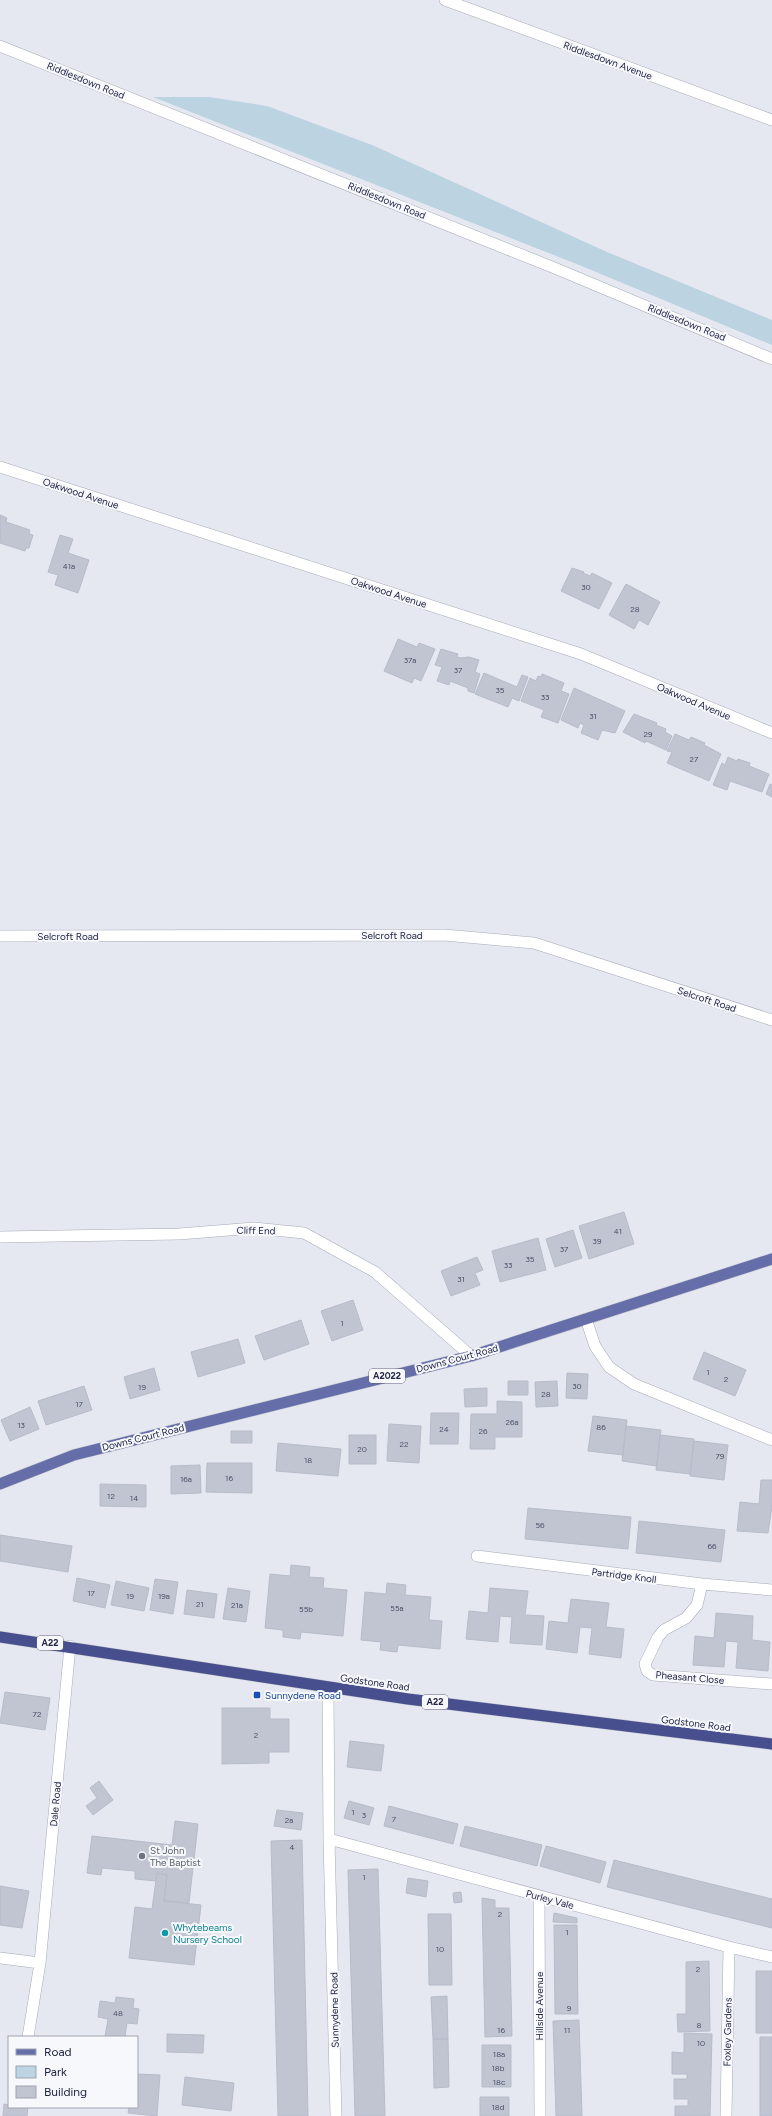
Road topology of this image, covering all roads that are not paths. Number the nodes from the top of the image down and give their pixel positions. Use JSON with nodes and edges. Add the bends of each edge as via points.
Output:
{"nodes":[{"id":1,"x":445,"y":0,"type":"edge"},
{"id":2,"x":0,"y":46,"type":"edge"},
{"id":3,"x":772,"y":120,"type":"edge"},
{"id":4,"x":772,"y":359,"type":"edge"},
{"id":5,"x":0,"y":467,"type":"edge"},
{"id":6,"x":772,"y":733,"type":"edge"},
{"id":7,"x":0,"y":936,"type":"edge"},
{"id":8,"x":772,"y":1020,"type":"edge"},
{"id":9,"x":0,"y":1237,"type":"edge"},
{"id":10,"x":772,"y":1259,"type":"edge"},
{"id":11,"x":586,"y":1319,"type":"junction"},
{"id":12,"x":471,"y":1356,"type":"junction"},
{"id":13,"x":772,"y":1440,"type":"edge"},
{"id":14,"x":0,"y":1484,"type":"edge"},
{"id":15,"x":477,"y":1556,"type":"dead end"},
{"id":16,"x":702,"y":1584,"type":"junction"},
{"id":17,"x":772,"y":1590,"type":"edge"},
{"id":18,"x":0,"y":1637,"type":"edge"},
{"id":19,"x":70,"y":1646,"type":"junction"},
{"id":20,"x":772,"y":1684,"type":"edge"},
{"id":21,"x":328,"y":1688,"type":"junction"},
{"id":22,"x":772,"y":1744,"type":"edge"},
{"id":23,"x":329,"y":1839,"type":"junction"},
{"id":24,"x":539,"y":1896,"type":"junction"},
{"id":25,"x":729,"y":1947,"type":"junction"},
{"id":26,"x":772,"y":1957,"type":"edge"},
{"id":27,"x":0,"y":1958,"type":"edge"},
{"id":28,"x":40,"y":1963,"type":"junction"},
{"id":29,"x":28,"y":2036,"type":"edge"},
{"id":30,"x":336,"y":2116,"type":"edge"},
{"id":31,"x":540,"y":2116,"type":"edge"},
{"id":32,"x":726,"y":2116,"type":"edge"}],
"edges":[{"from":1,"to":3,"type":"street","name":"Riddlesdown Avenue"},
{"from":2,"to":4,"type":"street","name":"Riddlesdown Road","via":[[535,260]]},
{"from":5,"to":6,"type":"street","name":"Oakwood Avenue","via":[[582,654]]},
{"from":7,"to":8,"type":"street","name":"Selcroft Road","via":[[444,935],[534,943]]},
{"from":9,"to":12,"type":"street","name":"Cliff End","via":[[179,1234],[254,1228],[304,1233],[375,1272]]},
{"from":10,"to":11,"type":"main road","name":"Downs Court Road","number":"A2022"},
{"from":11,"to":12,"type":"main road","name":"Downs Court Road","number":"A2022"},
{"from":11,"to":13,"type":"street","via":[[595,1346],[608,1367],[634,1384]]},
{"from":12,"to":14,"type":"main road","name":"Downs Court Road","number":"A2022","via":[[74,1454]]},
{"from":15,"to":16,"type":"street","name":"Partridge Knoll"},
{"from":16,"to":17,"type":"street","name":"Partridge Knoll"},
{"from":16,"to":20,"type":"street","name":"Pheasant Close","via":[[698,1605],[686,1618],[664,1630],[658,1637],[645,1664],[647,1670],[653,1675]]},
{"from":18,"to":19,"type":"highway","name":"Godstone Road","number":"A22"},
{"from":19,"to":21,"type":"highway","name":"Godstone Road","number":"A22"},
{"from":19,"to":28,"type":"street","name":"Dale Road"},
{"from":21,"to":22,"type":"highway","name":"Godstone Road","number":"A22"},
{"from":21,"to":23,"type":"street","name":"Sunnydene Road"},
{"from":23,"to":24,"type":"street","name":"Purley Vale"},
{"from":23,"to":30,"type":"street","name":"Sunnydene Road"},
{"from":24,"to":25,"type":"street","name":"Purley Vale"},
{"from":24,"to":31,"type":"street","name":"Hillside Avenue"},
{"from":25,"to":26,"type":"street","name":"Purley Vale"},
{"from":25,"to":32,"type":"street","name":"Foxley Gardens"},
{"from":27,"to":28,"type":"street"},
{"from":28,"to":29,"type":"street","name":"Dale Road"}]}
